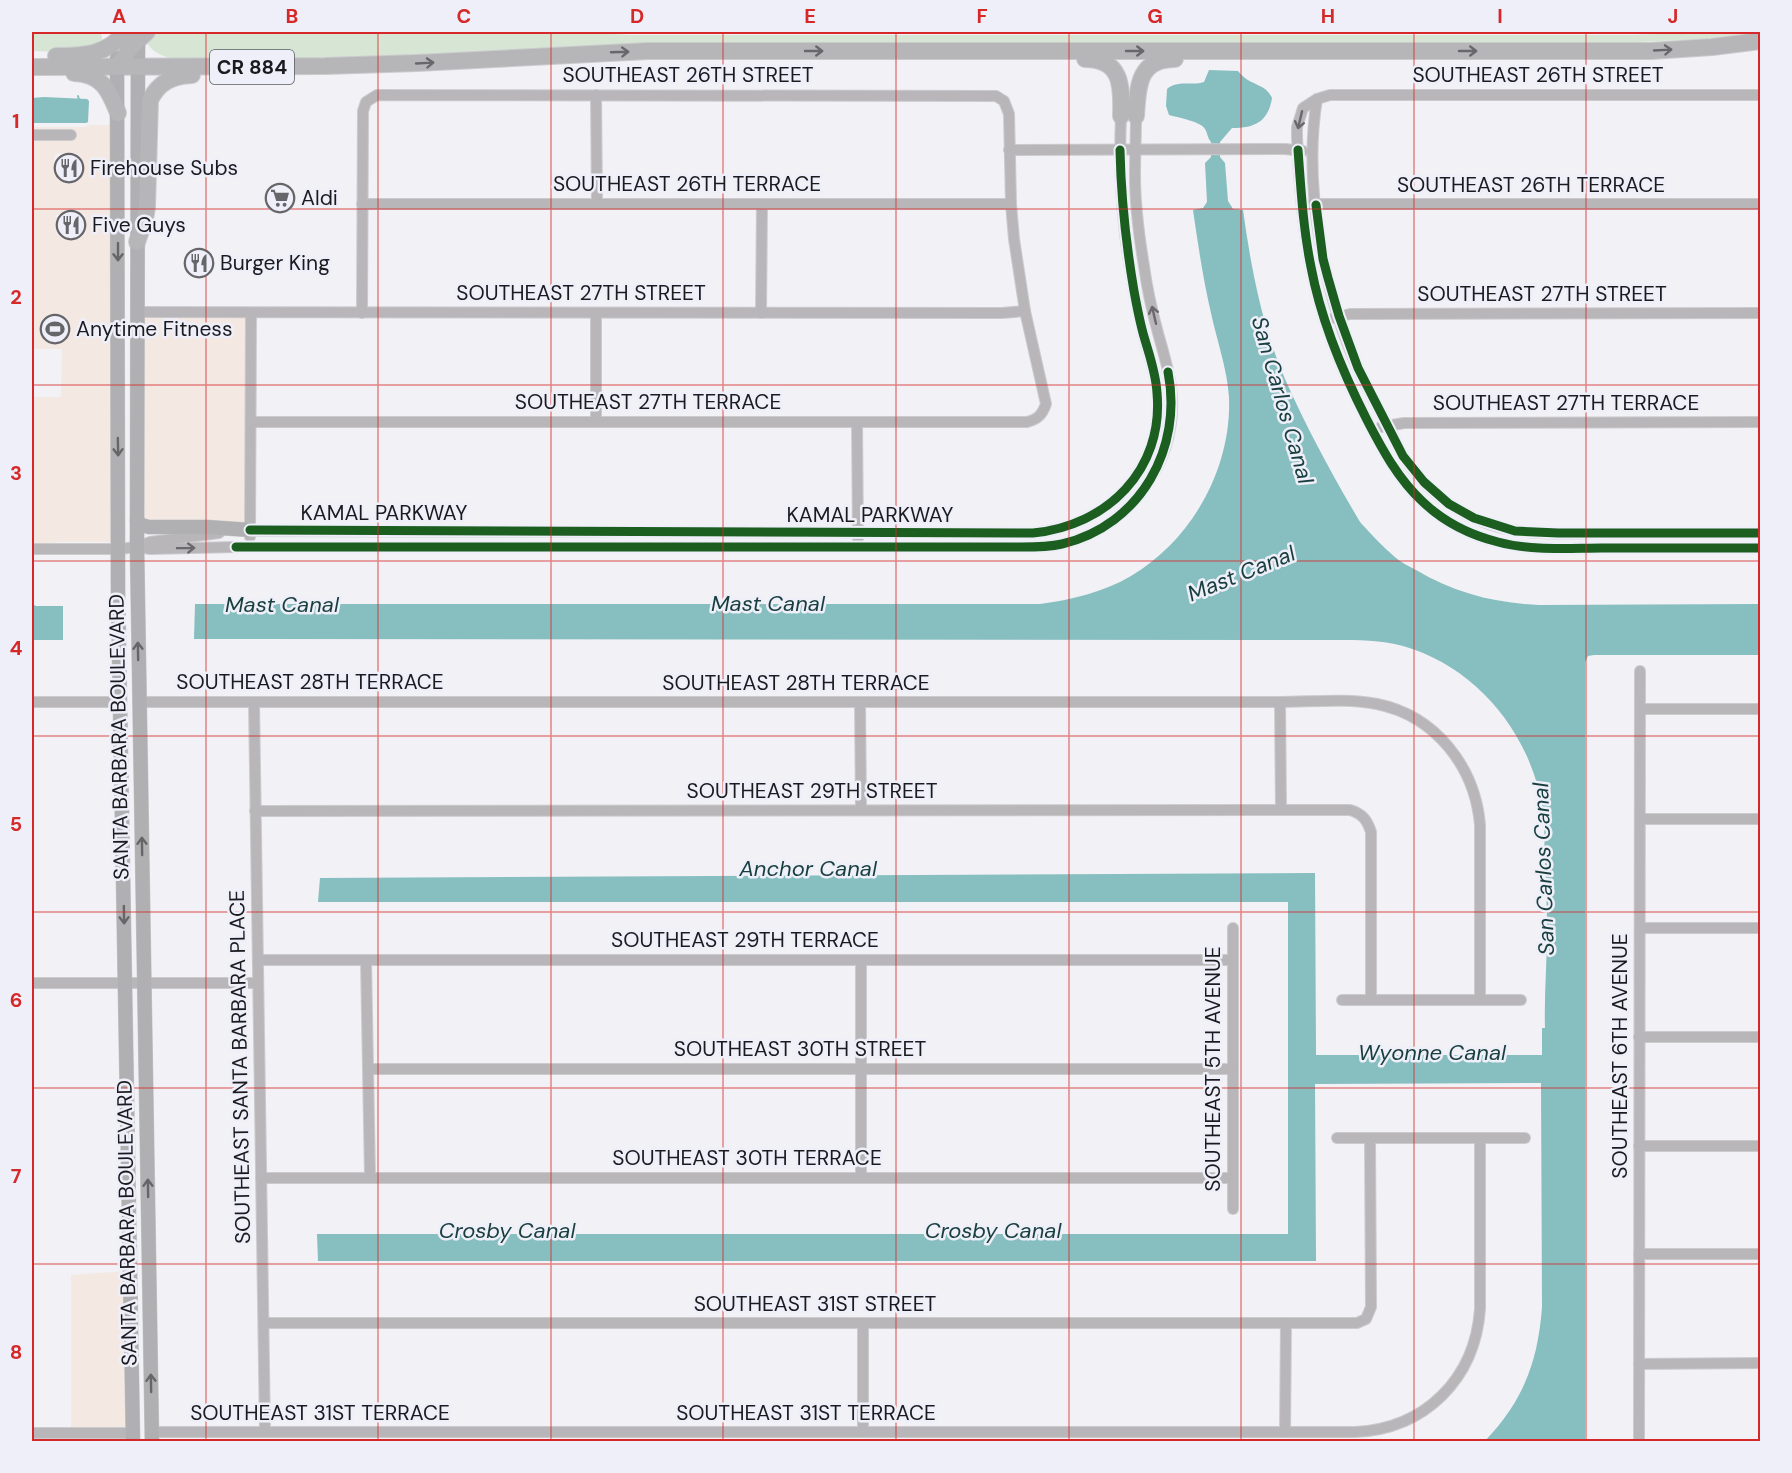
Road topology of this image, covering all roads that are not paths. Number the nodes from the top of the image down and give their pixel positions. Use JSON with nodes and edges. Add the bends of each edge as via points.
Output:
{"nodes":[{"id":1,"x":130,"y":34,"type":"edge"},
{"id":2,"x":1761,"y":41,"type":"edge"},
{"id":3,"x":929,"y":51,"type":"junction"},
{"id":4,"x":1428,"y":51,"type":"junction"},
{"id":5,"x":32,"y":56,"type":"edge"},
{"id":6,"x":366,"y":65,"type":"junction"},
{"id":7,"x":32,"y":67,"type":"edge"},
{"id":8,"x":117,"y":67,"type":"junction"},
{"id":9,"x":138,"y":67,"type":"junction"},
{"id":10,"x":32,"y":74,"type":"edge"},
{"id":11,"x":596,"y":95,"type":"junction"},
{"id":12,"x":1761,"y":95,"type":"edge"},
{"id":13,"x":1317,"y":99,"type":"junction"},
{"id":14,"x":118,"y":113,"type":"junction"},
{"id":15,"x":1129,"y":116,"type":"junction"},
{"id":16,"x":32,"y":135,"type":"edge"},
{"id":17,"x":71,"y":135,"type":"dead end"},
{"id":18,"x":1009,"y":150,"type":"junction"},
{"id":19,"x":1120,"y":150,"type":"junction"},
{"id":20,"x":1137,"y":150,"type":"junction"},
{"id":21,"x":1298,"y":150,"type":"junction"},
{"id":22,"x":1312,"y":152,"type":"junction"},
{"id":23,"x":1302,"y":203,"type":"junction"},
{"id":24,"x":362,"y":204,"type":"junction"},
{"id":25,"x":597,"y":204,"type":"junction"},
{"id":26,"x":762,"y":204,"type":"junction"},
{"id":27,"x":1011,"y":204,"type":"junction"},
{"id":28,"x":1761,"y":204,"type":"edge"},
{"id":29,"x":1316,"y":205,"type":"junction"},
{"id":30,"x":137,"y":242,"type":"junction"},
{"id":31,"x":1026,"y":311,"type":"junction"},
{"id":32,"x":137,"y":312,"type":"junction"},
{"id":33,"x":251,"y":313,"type":"junction"},
{"id":34,"x":362,"y":313,"type":"junction"},
{"id":35,"x":596,"y":313,"type":"junction"},
{"id":36,"x":761,"y":313,"type":"junction"},
{"id":37,"x":1761,"y":313,"type":"edge"},
{"id":38,"x":1339,"y":316,"type":"junction"},
{"id":39,"x":1325,"y":321,"type":"junction"},
{"id":40,"x":251,"y":422,"type":"junction"},
{"id":41,"x":596,"y":422,"type":"junction"},
{"id":42,"x":857,"y":422,"type":"junction"},
{"id":43,"x":1761,"y":423,"type":"edge"},
{"id":44,"x":1388,"y":426,"type":"junction"},
{"id":45,"x":1372,"y":430,"type":"junction"},
{"id":46,"x":137,"y":520,"type":"junction"},
{"id":47,"x":250,"y":530,"type":"junction"},
{"id":48,"x":858,"y":533,"type":"junction"},
{"id":49,"x":1761,"y":533,"type":"edge"},
{"id":50,"x":137,"y":547,"type":"junction"},
{"id":51,"x":250,"y":547,"type":"junction"},
{"id":52,"x":858,"y":547,"type":"junction"},
{"id":53,"x":1761,"y":548,"type":"edge"},
{"id":54,"x":32,"y":549,"type":"edge"},
{"id":55,"x":119,"y":549,"type":"junction"},
{"id":56,"x":1640,"y":671,"type":"dead end"},
{"id":57,"x":32,"y":702,"type":"edge"},
{"id":58,"x":120,"y":702,"type":"junction"},
{"id":59,"x":139,"y":702,"type":"junction"},
{"id":60,"x":254,"y":702,"type":"junction"},
{"id":61,"x":860,"y":702,"type":"junction"},
{"id":62,"x":1280,"y":702,"type":"junction"},
{"id":63,"x":1640,"y":709,"type":"junction"},
{"id":64,"x":1761,"y":710,"type":"edge"},
{"id":65,"x":861,"y":810,"type":"junction"},
{"id":66,"x":1281,"y":810,"type":"junction"},
{"id":67,"x":255,"y":811,"type":"junction"},
{"id":68,"x":1640,"y":819,"type":"junction"},
{"id":69,"x":1761,"y":819,"type":"edge"},
{"id":70,"x":1233,"y":928,"type":"dead end"},
{"id":71,"x":1640,"y":928,"type":"junction"},
{"id":72,"x":1761,"y":928,"type":"edge"},
{"id":73,"x":258,"y":960,"type":"junction"},
{"id":74,"x":366,"y":960,"type":"junction"},
{"id":75,"x":861,"y":960,"type":"junction"},
{"id":76,"x":1233,"y":960,"type":"junction"},
{"id":77,"x":32,"y":983,"type":"edge"},
{"id":78,"x":125,"y":983,"type":"junction"},
{"id":79,"x":144,"y":983,"type":"junction"},
{"id":80,"x":258,"y":983,"type":"junction"},
{"id":81,"x":1342,"y":1000,"type":"dead end"},
{"id":82,"x":1371,"y":1000,"type":"junction"},
{"id":83,"x":1480,"y":1000,"type":"junction"},
{"id":84,"x":1521,"y":1000,"type":"dead end"},
{"id":85,"x":1639,"y":1037,"type":"junction"},
{"id":86,"x":1761,"y":1037,"type":"edge"},
{"id":87,"x":368,"y":1069,"type":"junction"},
{"id":88,"x":861,"y":1069,"type":"junction"},
{"id":89,"x":1233,"y":1069,"type":"junction"},
{"id":90,"x":1337,"y":1138,"type":"dead end"},
{"id":91,"x":1370,"y":1138,"type":"junction"},
{"id":92,"x":1480,"y":1138,"type":"junction"},
{"id":93,"x":1525,"y":1138,"type":"dead end"},
{"id":94,"x":1639,"y":1146,"type":"junction"},
{"id":95,"x":1761,"y":1146,"type":"edge"},
{"id":96,"x":370,"y":1177,"type":"junction"},
{"id":97,"x":261,"y":1178,"type":"junction"},
{"id":98,"x":861,"y":1178,"type":"junction"},
{"id":99,"x":1233,"y":1178,"type":"junction"},
{"id":100,"x":1233,"y":1209,"type":"dead end"},
{"id":101,"x":1639,"y":1254,"type":"junction"},
{"id":102,"x":1761,"y":1254,"type":"edge"},
{"id":103,"x":264,"y":1323,"type":"junction"},
{"id":104,"x":863,"y":1323,"type":"junction"},
{"id":105,"x":1286,"y":1323,"type":"junction"},
{"id":106,"x":1639,"y":1364,"type":"junction"},
{"id":107,"x":1761,"y":1364,"type":"edge"},
{"id":108,"x":265,"y":1432,"type":"junction"},
{"id":109,"x":862,"y":1432,"type":"junction"},
{"id":110,"x":1285,"y":1432,"type":"junction"},
{"id":111,"x":32,"y":1433,"type":"edge"},
{"id":112,"x":133,"y":1437,"type":"edge"},
{"id":113,"x":152,"y":1437,"type":"edge"},
{"id":114,"x":1639,"y":1442,"type":"edge"}],
"edges":[{"from":1,"to":5,"type":"highway","via":[[103,51],[88,55]]},
{"from":1,"to":8,"type":"highway"},
{"from":1,"to":9,"type":"main road","name":"SANTA BARBARA BOULEVARD"},
{"from":4,"to":2,"type":"highway","number":"CR 884","one_way":true,"via":[[1651,51]]},
{"from":3,"to":4,"type":"highway","number":"CR 884","one_way":true},
{"from":6,"to":3,"type":"highway","number":"CR 884","one_way":true,"via":[[648,51]]},
{"from":3,"to":15,"type":"highway","via":[[957,58],[1106,62],[1114,69]]},
{"from":4,"to":15,"type":"highway","via":[[1347,59],[1160,59],[1146,69]]},
{"from":6,"to":9,"type":"highway","number":"CR 884"},
{"from":6,"to":30,"type":"highway","via":[[301,74],[183,75],[161,84],[149,104],[147,208]]},
{"from":7,"to":8,"type":"highway","number":"CR 884"},
{"from":8,"to":9,"type":"highway","number":"CR 884"},
{"from":8,"to":14,"type":"main road","name":"SANTA BARBARA BOULEVARD"},
{"from":9,"to":30,"type":"main road","name":"SANTA BARBARA BOULEVARD"},
{"from":10,"to":14,"type":"highway","via":[[92,76],[109,91]]},
{"from":11,"to":18,"type":"street","name":"SOUTHEAST 26TH STREET","via":[[996,96],[1004,101],[1009,114]]},
{"from":11,"to":24,"type":"street","name":"SOUTHEAST 26TH STREET","via":[[376,95],[366,102],[363,111]]},
{"from":11,"to":25,"type":"street"},
{"from":12,"to":13,"type":"street","name":"SOUTHEAST 26TH STREET","via":[[1330,95]]},
{"from":13,"to":21,"type":"street","one_way":true,"via":[[1303,108],[1299,117]]},
{"from":13,"to":22,"type":"street"},
{"from":14,"to":55,"type":"main road","name":"SANTA BARBARA BOULEVARD","one_way":true},
{"from":15,"to":19,"type":"street","name":"KAMAL PARKWAY"},
{"from":15,"to":20,"type":"street","name":"KAMAL PARKWAY"},
{"from":16,"to":17,"type":"street"},
{"from":18,"to":19,"type":"street"},
{"from":18,"to":27,"type":"street"},
{"from":19,"to":20,"type":"street"},
{"from":19,"to":48,"type":"street","name":"KAMAL PARKWAY","via":[[1128,260],[1158,399],[1152,444],[1140,470],[1097,513],[1056,530]]},
{"from":20,"to":21,"type":"street"},
{"from":52,"to":20,"type":"street","name":"KAMAL PARKWAY","one_way":true,"via":[[1060,544],[1104,526],[1144,489],[1167,442],[1172,400],[1144,266],[1136,192]]},
{"from":21,"to":22,"type":"street"},
{"from":21,"to":23,"type":"street"},
{"from":22,"to":29,"type":"street"},
{"from":23,"to":29,"type":"street","name":"SOUTHEAST 26TH TERRACE"},
{"from":23,"to":39,"type":"street","via":[[1311,270]]},
{"from":24,"to":25,"type":"street","name":"SOUTHEAST 26TH TERRACE"},
{"from":24,"to":34,"type":"street"},
{"from":25,"to":26,"type":"street","name":"SOUTHEAST 26TH TERRACE"},
{"from":26,"to":27,"type":"street","name":"SOUTHEAST 26TH TERRACE"},
{"from":26,"to":36,"type":"street"},
{"from":27,"to":31,"type":"street"},
{"from":28,"to":29,"type":"street","name":"SOUTHEAST 26TH TERRACE"},
{"from":29,"to":38,"type":"street","via":[[1323,260]]},
{"from":30,"to":32,"type":"main road","name":"SANTA BARBARA BOULEVARD"},
{"from":31,"to":36,"type":"street","name":"SOUTHEAST 27TH STREET"},
{"from":31,"to":42,"type":"street","name":"SOUTHEAST 27TH TERRACE","via":[[1046,404],[1035,420]]},
{"from":32,"to":33,"type":"street","name":"SOUTHEAST 27TH STREET"},
{"from":32,"to":46,"type":"main road","name":"SANTA BARBARA BOULEVARD"},
{"from":33,"to":34,"type":"street","name":"SOUTHEAST 27TH STREET"},
{"from":33,"to":40,"type":"street"},
{"from":34,"to":35,"type":"street","name":"SOUTHEAST 27TH STREET"},
{"from":35,"to":36,"type":"street","name":"SOUTHEAST 27TH STREET"},
{"from":35,"to":41,"type":"street"},
{"from":37,"to":38,"type":"street","name":"SOUTHEAST 27TH STREET"},
{"from":38,"to":39,"type":"street","name":"SOUTHEAST 27TH STREET"},
{"from":38,"to":44,"type":"street","via":[[1358,368]]},
{"from":39,"to":45,"type":"street"},
{"from":40,"to":41,"type":"street","name":"SOUTHEAST 27TH TERRACE"},
{"from":40,"to":47,"type":"street"},
{"from":41,"to":42,"type":"street","name":"SOUTHEAST 27TH TERRACE"},
{"from":42,"to":48,"type":"street"},
{"from":43,"to":44,"type":"street","name":"SOUTHEAST 27TH TERRACE"},
{"from":44,"to":45,"type":"street","name":"SOUTHEAST 27TH TERRACE"},
{"from":44,"to":49,"type":"street","via":[[1403,456],[1436,494],[1461,512],[1501,528],[1558,534]]},
{"from":45,"to":53,"type":"street","via":[[1401,477],[1422,501],[1458,527],[1496,542],[1547,548]]},
{"from":46,"to":47,"type":"main road","via":[[152,528]]},
{"from":46,"to":50,"type":"main road","name":"SANTA BARBARA BOULEVARD"},
{"from":47,"to":48,"type":"street","name":"KAMAL PARKWAY"},
{"from":47,"to":50,"type":"street","name":"KAMAL PARKWAY","via":[[150,542]]},
{"from":47,"to":51,"type":"street"},
{"from":48,"to":52,"type":"street"},
{"from":50,"to":51,"type":"street","name":"KAMAL PARKWAY","one_way":true},
{"from":50,"to":55,"type":"street","name":"KAMAL PARKWAY"},
{"from":59,"to":50,"type":"main road","name":"SANTA BARBARA BOULEVARD","one_way":true},
{"from":51,"to":52,"type":"street","name":"KAMAL PARKWAY"},
{"from":54,"to":55,"type":"street","name":"KAMAL PARKWAY"},
{"from":55,"to":58,"type":"main road","name":"SANTA BARBARA BOULEVARD"},
{"from":56,"to":63,"type":"street","name":"SOUTHEAST 6TH AVENUE"},
{"from":57,"to":58,"type":"street"},
{"from":58,"to":78,"type":"main road","name":"SANTA BARBARA BOULEVARD","one_way":true},
{"from":59,"to":60,"type":"street","name":"SOUTHEAST 28TH TERRACE"},
{"from":79,"to":59,"type":"main road","name":"SANTA BARBARA BOULEVARD","one_way":true},
{"from":60,"to":61,"type":"street","name":"SOUTHEAST 28TH TERRACE"},
{"from":60,"to":67,"type":"street","name":"SOUTHEAST SANTA BARBARA PLACE"},
{"from":61,"to":62,"type":"street","name":"SOUTHEAST 28TH TERRACE"},
{"from":61,"to":65,"type":"street"},
{"from":62,"to":66,"type":"street"},
{"from":62,"to":83,"type":"street","name":"SOUTHEAST 28TH TERRACE","via":[[1360,702],[1397,710],[1443,740],[1465,769],[1479,814]]},
{"from":63,"to":64,"type":"street"},
{"from":63,"to":68,"type":"street","name":"SOUTHEAST 6TH AVENUE"},
{"from":65,"to":66,"type":"street","name":"SOUTHEAST 29TH STREET"},
{"from":65,"to":67,"type":"street","name":"SOUTHEAST 29TH STREET"},
{"from":66,"to":82,"type":"street","name":"SOUTHEAST 29TH STREET","via":[[1350,810],[1367,820],[1371,832]]},
{"from":67,"to":73,"type":"street","name":"SOUTHEAST SANTA BARBARA PLACE"},
{"from":68,"to":69,"type":"street"},
{"from":68,"to":71,"type":"street","name":"SOUTHEAST 6TH AVENUE"},
{"from":70,"to":76,"type":"street","name":"SOUTHEAST 5TH AVENUE"},
{"from":71,"to":72,"type":"street"},
{"from":71,"to":85,"type":"street","name":"SOUTHEAST 6TH AVENUE"},
{"from":73,"to":74,"type":"street","name":"SOUTHEAST 29TH TERRACE"},
{"from":73,"to":80,"type":"street","name":"SOUTHEAST SANTA BARBARA PLACE"},
{"from":74,"to":75,"type":"street","name":"SOUTHEAST 29TH TERRACE"},
{"from":74,"to":87,"type":"street"},
{"from":75,"to":76,"type":"street","name":"SOUTHEAST 29TH TERRACE"},
{"from":75,"to":88,"type":"street"},
{"from":76,"to":89,"type":"street","name":"SOUTHEAST 5TH AVENUE"},
{"from":77,"to":78,"type":"street"},
{"from":78,"to":79,"type":"street"},
{"from":78,"to":112,"type":"main road","name":"SANTA BARBARA BOULEVARD"},
{"from":79,"to":80,"type":"street"},
{"from":113,"to":79,"type":"main road","name":"SANTA BARBARA BOULEVARD","one_way":true},
{"from":80,"to":97,"type":"street","name":"SOUTHEAST SANTA BARBARA PLACE"},
{"from":81,"to":82,"type":"street"},
{"from":82,"to":83,"type":"street"},
{"from":83,"to":84,"type":"street"},
{"from":85,"to":86,"type":"street"},
{"from":85,"to":94,"type":"street","name":"SOUTHEAST 6TH AVENUE"},
{"from":87,"to":88,"type":"street","name":"SOUTHEAST 30TH STREET"},
{"from":87,"to":96,"type":"street"},
{"from":88,"to":89,"type":"street","name":"SOUTHEAST 30TH STREET"},
{"from":88,"to":98,"type":"street"},
{"from":89,"to":99,"type":"street","name":"SOUTHEAST 5TH AVENUE"},
{"from":90,"to":91,"type":"street"},
{"from":91,"to":92,"type":"street"},
{"from":91,"to":105,"type":"street","name":"SOUTHEAST 31ST STREET","via":[[1370,1311],[1366,1319],[1354,1324]]},
{"from":92,"to":93,"type":"street"},
{"from":92,"to":110,"type":"street","name":"SOUTHEAST 31ST TERRACE","via":[[1479,1318],[1476,1337],[1461,1372],[1437,1401],[1399,1424],[1355,1432]]},
{"from":94,"to":95,"type":"street"},
{"from":94,"to":101,"type":"street","name":"SOUTHEAST 6TH AVENUE"},
{"from":96,"to":97,"type":"street","name":"SOUTHEAST 30TH TERRACE"},
{"from":96,"to":98,"type":"street","name":"SOUTHEAST 30TH TERRACE"},
{"from":97,"to":103,"type":"street","name":"SOUTHEAST SANTA BARBARA PLACE"},
{"from":98,"to":99,"type":"street","name":"SOUTHEAST 30TH TERRACE"},
{"from":99,"to":100,"type":"street","name":"SOUTHEAST 5TH AVENUE"},
{"from":101,"to":102,"type":"street"},
{"from":101,"to":106,"type":"street","name":"SOUTHEAST 6TH AVENUE"},
{"from":103,"to":104,"type":"street","name":"SOUTHEAST 31ST STREET"},
{"from":103,"to":108,"type":"street","name":"SOUTHEAST SANTA BARBARA PLACE"},
{"from":104,"to":105,"type":"street","name":"SOUTHEAST 31ST STREET"},
{"from":104,"to":109,"type":"street"},
{"from":105,"to":110,"type":"street"},
{"from":106,"to":107,"type":"street"},
{"from":106,"to":114,"type":"street","name":"SOUTHEAST 6TH AVENUE"},
{"from":108,"to":109,"type":"street","name":"SOUTHEAST 31ST TERRACE"},
{"from":108,"to":113,"type":"street","name":"SOUTHEAST 31ST TERRACE"},
{"from":109,"to":110,"type":"street","name":"SOUTHEAST 31ST TERRACE"},
{"from":111,"to":112,"type":"street"}]}
